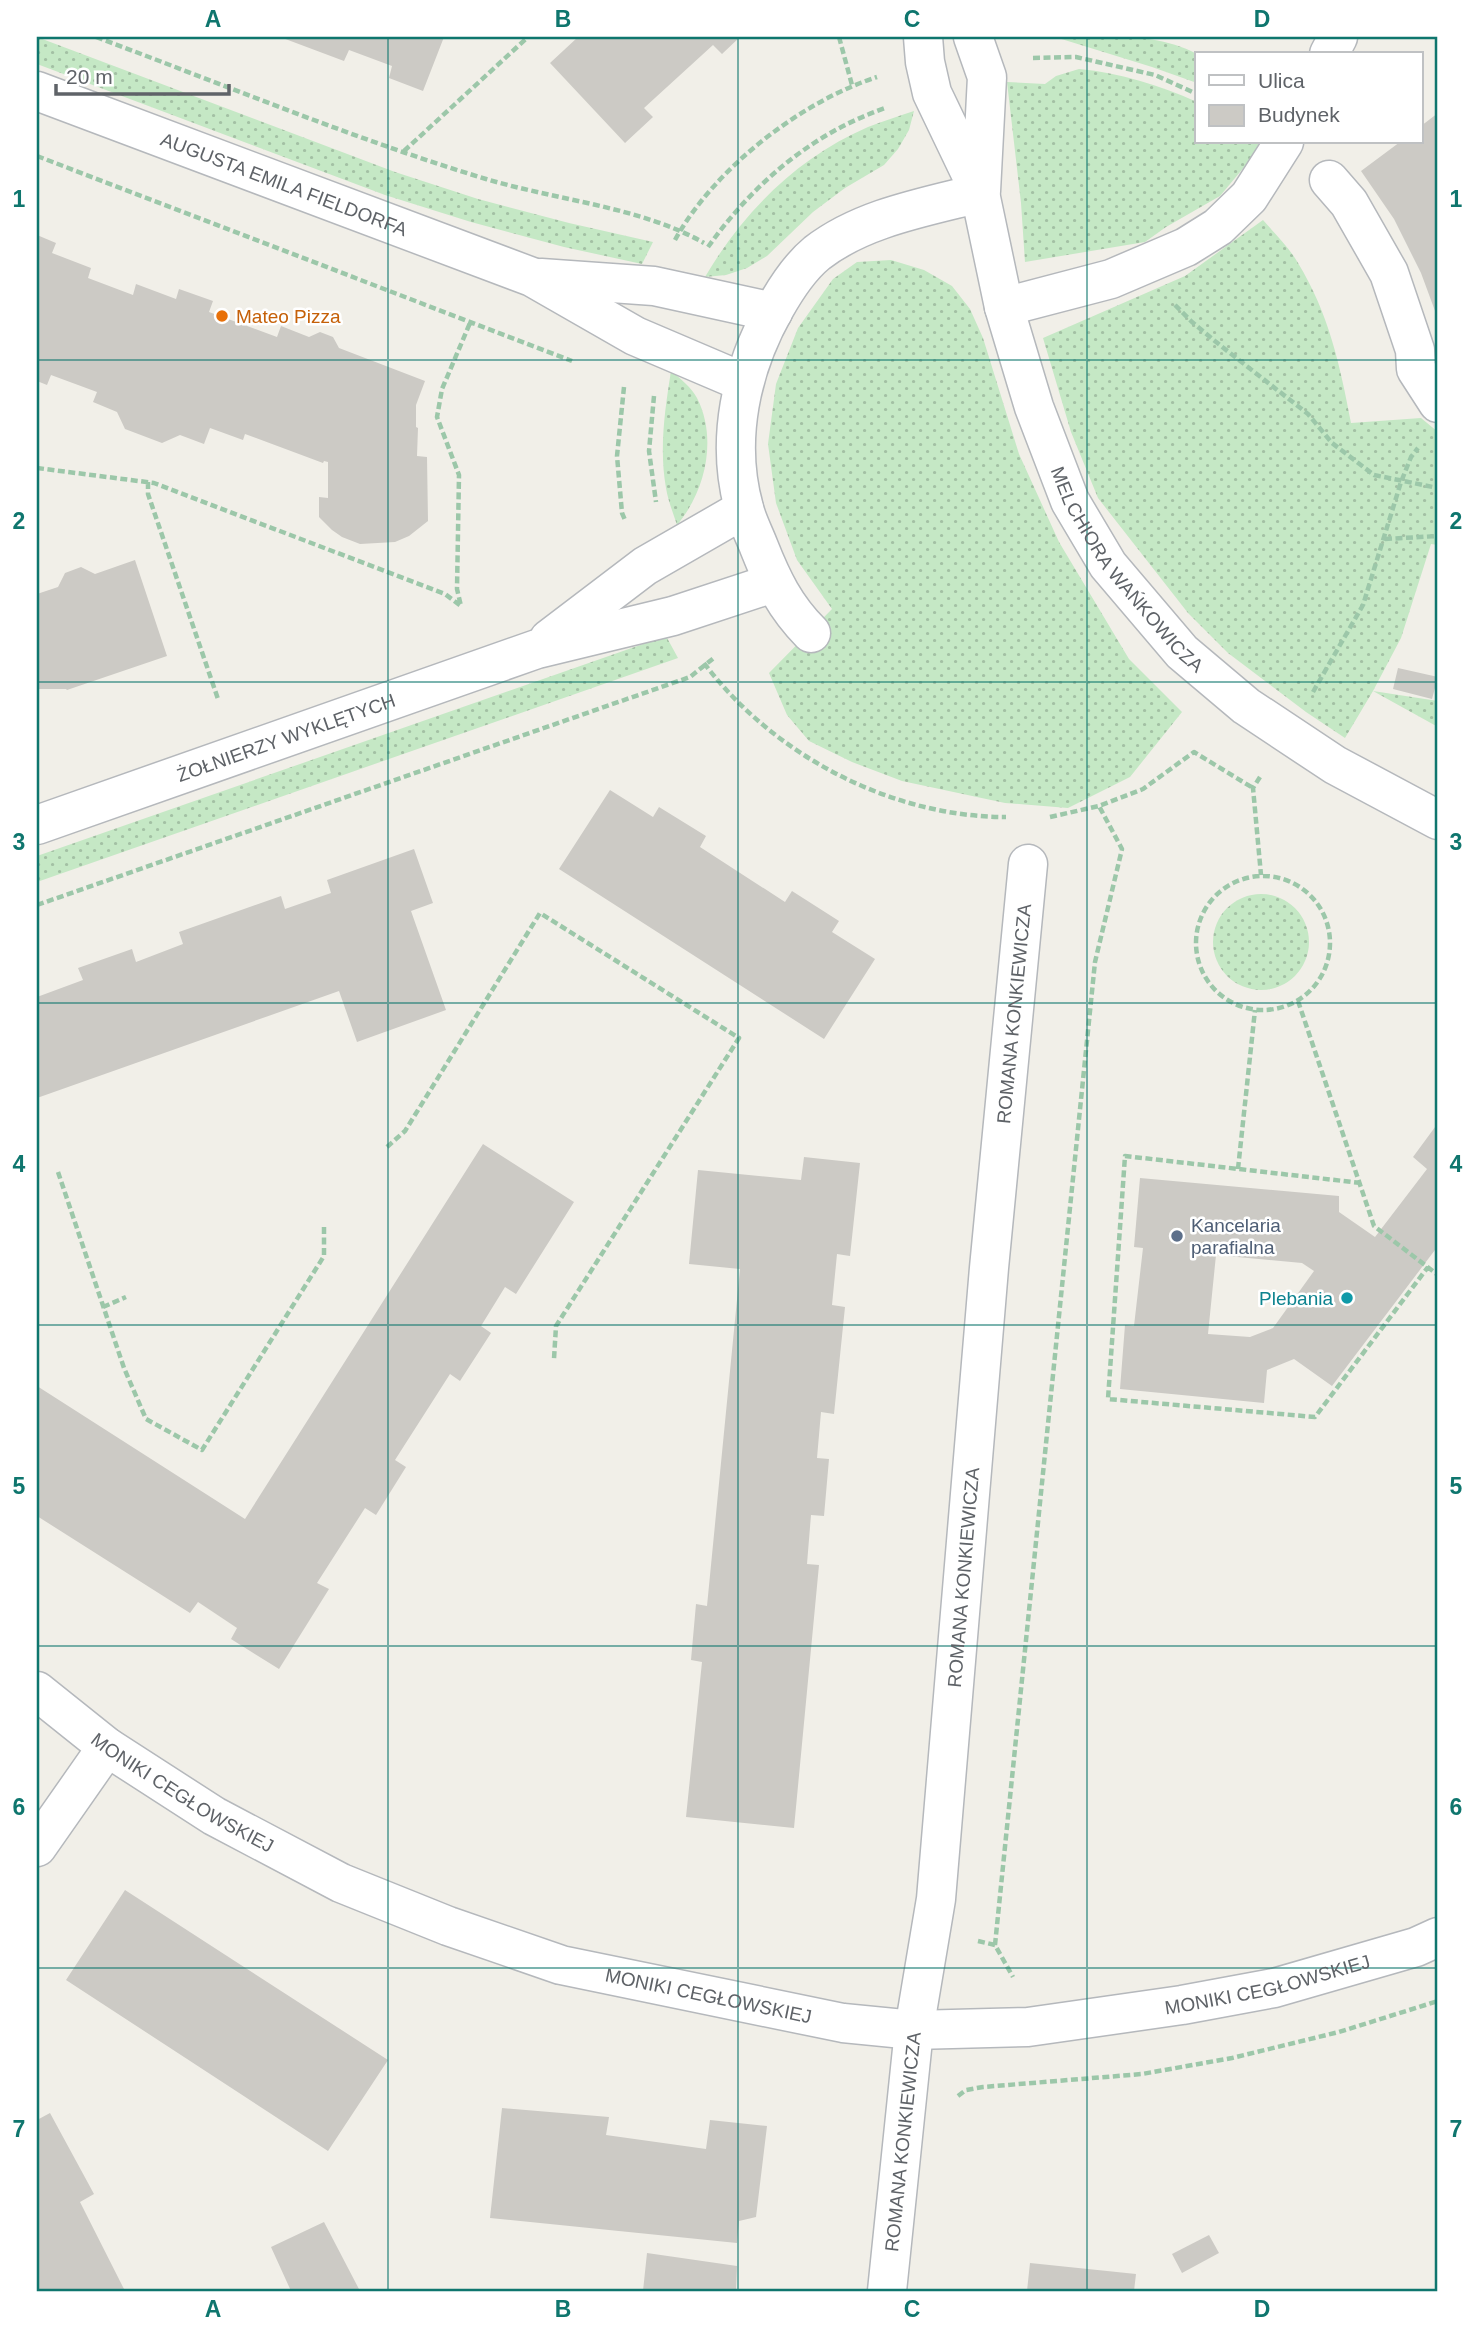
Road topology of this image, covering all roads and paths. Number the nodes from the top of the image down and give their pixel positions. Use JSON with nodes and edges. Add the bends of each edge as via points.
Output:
{"nodes":[{"id":1,"x":96,"y":37,"type":"edge"},
{"id":2,"x":528,"y":37,"type":"edge"},
{"id":3,"x":839,"y":37,"type":"edge"},
{"id":4,"x":973,"y":37,"type":"edge"},
{"id":5,"x":924,"y":49,"type":"edge"},
{"id":6,"x":1030,"y":58,"type":"dead end"},
{"id":7,"x":852,"y":85,"type":"junction"},
{"id":8,"x":37,"y":91,"type":"edge"},
{"id":9,"x":1195,"y":93,"type":"edge"},
{"id":10,"x":1283,"y":144,"type":"edge"},
{"id":11,"x":404,"y":152,"type":"junction"},
{"id":12,"x":37,"y":156,"type":"edge"},
{"id":13,"x":1329,"y":180,"type":"dead end"},
{"id":14,"x":980,"y":193,"type":"junction"},
{"id":15,"x":680,"y":231,"type":"junction"},
{"id":16,"x":709,"y":246,"type":"dead end"},
{"id":17,"x":1149,"y":262,"type":"junction"},
{"id":18,"x":532,"y":277,"type":"junction"},
{"id":19,"x":654,"y":286,"type":"junction"},
{"id":20,"x":1004,"y":307,"type":"junction"},
{"id":21,"x":773,"y":312,"type":"junction"},
{"id":22,"x":470,"y":323,"type":"junction"},
{"id":23,"x":635,"y":336,"type":"junction"},
{"id":24,"x":573,"y":362,"type":"dead end"},
{"id":25,"x":743,"y":382,"type":"junction"},
{"id":26,"x":1438,"y":403,"type":"edge"},
{"id":27,"x":1422,"y":443,"type":"dead end"},
{"id":28,"x":37,"y":468,"type":"edge"},
{"id":29,"x":148,"y":482,"type":"junction"},
{"id":30,"x":1401,"y":482,"type":"junction"},
{"id":31,"x":1438,"y":488,"type":"edge"},
{"id":32,"x":744,"y":509,"type":"junction"},
{"id":33,"x":1438,"y":536,"type":"edge"},
{"id":34,"x":1385,"y":539,"type":"junction"},
{"id":35,"x":645,"y":566,"type":"junction"},
{"id":36,"x":773,"y":583,"type":"junction"},
{"id":37,"x":673,"y":616,"type":"junction"},
{"id":38,"x":811,"y":633,"type":"dead end"},
{"id":39,"x":537,"y":649,"type":"junction"},
{"id":40,"x":1325,"y":674,"type":"dead end"},
{"id":41,"x":690,"y":677,"type":"dead end"},
{"id":42,"x":218,"y":699,"type":"dead end"},
{"id":43,"x":1099,"y":807,"type":"junction"},
{"id":44,"x":1012,"y":817,"type":"dead end"},
{"id":45,"x":1039,"y":817,"type":"dead end"},
{"id":46,"x":1438,"y":820,"type":"edge"},
{"id":47,"x":37,"y":825,"type":"edge"},
{"id":48,"x":1028,"y":864,"type":"dead end"},
{"id":49,"x":1261,"y":875,"type":"junction"},
{"id":50,"x":37,"y":905,"type":"edge"},
{"id":51,"x":1297,"y":1001,"type":"junction"},
{"id":52,"x":1255,"y":1010,"type":"junction"},
{"id":53,"x":387,"y":1147,"type":"dead end"},
{"id":54,"x":1238,"y":1169,"type":"junction"},
{"id":55,"x":58,"y":1172,"type":"dead end"},
{"id":56,"x":1361,"y":1183,"type":"junction"},
{"id":57,"x":324,"y":1226,"type":"dead end"},
{"id":58,"x":1428,"y":1267,"type":"junction"},
{"id":59,"x":1438,"y":1275,"type":"edge"},
{"id":60,"x":125,"y":1297,"type":"dead end"},
{"id":61,"x":103,"y":1307,"type":"junction"},
{"id":62,"x":554,"y":1359,"type":"dead end"},
{"id":63,"x":37,"y":1691,"type":"edge"},
{"id":64,"x":107,"y":1747,"type":"junction"},
{"id":65,"x":37,"y":1847,"type":"edge"},
{"id":66,"x":930,"y":1932,"type":"junction"},
{"id":67,"x":1438,"y":1937,"type":"edge"},
{"id":68,"x":995,"y":1945,"type":"junction"},
{"id":69,"x":1013,"y":1989,"type":"dead end"},
{"id":70,"x":1438,"y":2001,"type":"edge"},
{"id":71,"x":914,"y":2029,"type":"junction"},
{"id":72,"x":951,"y":2100,"type":"dead end"},
{"id":73,"x":887,"y":2291,"type":"edge"}],
"edges":[{"from":1,"to":11,"type":"path"},
{"from":2,"to":11,"type":"path"},
{"from":3,"to":7,"type":"path"},
{"from":4,"to":14,"type":"street","name":"MELCHIORA WAŃKOWICZA","via":[[987,77]]},
{"from":5,"to":7,"type":"path"},
{"from":5,"to":14,"type":"street","name":"MELCHIORA WAŃKOWICZA","via":[[932,93]]},
{"from":6,"to":9,"type":"path","via":[[1076,57],[1155,75]]},
{"from":7,"to":15,"type":"path","via":[[804,110],[759,143],[712,189]]},
{"from":8,"to":18,"type":"street","name":"AUGUSTA EMILA FIELDORFA"},
{"from":10,"to":17,"type":"street","via":[[1249,197],[1218,227]]},
{"from":11,"to":15,"type":"path"},
{"from":12,"to":22,"type":"path"},
{"from":13,"to":26,"type":"street","via":[[1349,203],[1390,273],[1415,350],[1416,369]]},
{"from":14,"to":20,"type":"street","name":"MELCHIORA WAŃKOWICZA"},
{"from":14,"to":21,"type":"street","via":[[850,231],[815,255]]},
{"from":15,"to":16,"type":"path"},
{"from":15,"to":19,"type":"path"},
{"from":17,"to":20,"type":"street","via":[[1111,279]]},
{"from":17,"to":30,"type":"path","via":[[1178,309],[1192,322],[1308,414],[1332,443],[1374,475]]},
{"from":18,"to":19,"type":"street","name":"AUGUSTA EMILA FIELDORFA"},
{"from":18,"to":23,"type":"street","name":"AUGUSTA EMILA FIELDORFA"},
{"from":19,"to":21,"type":"street","name":"AUGUSTA EMILA FIELDORFA"},
{"from":20,"to":46,"type":"street","name":"MELCHIORA WAŃKOWICZA","via":[[1034,407],[1070,500],[1108,565],[1182,652],[1246,706],[1335,765]]},
{"from":21,"to":25,"type":"street"},
{"from":22,"to":24,"type":"path"},
{"from":22,"to":29,"type":"path","via":[[442,389],[437,417],[459,475],[457,589],[461,606],[445,594]]},
{"from":23,"to":25,"type":"street","name":"AUGUSTA EMILA FIELDORFA"},
{"from":23,"to":35,"type":"path","via":[[624,382],[617,456],[622,513]]},
{"from":25,"to":32,"type":"street","via":[[736,431]]},
{"from":27,"to":30,"type":"path"},
{"from":28,"to":29,"type":"path"},
{"from":29,"to":42,"type":"path","via":[[148,495]]},
{"from":30,"to":31,"type":"path"},
{"from":30,"to":34,"type":"path"},
{"from":32,"to":35,"type":"street","name":"ŻOŁNIERZY WYKLĘTYCH"},
{"from":32,"to":36,"type":"street"},
{"from":33,"to":34,"type":"path"},
{"from":34,"to":40,"type":"path","via":[[1363,605]]},
{"from":35,"to":39,"type":"street","name":"ŻOŁNIERZY WYKLĘTYCH"},
{"from":36,"to":37,"type":"street","name":"ŻOŁNIERZY WYKLĘTYCH"},
{"from":36,"to":38,"type":"street"},
{"from":37,"to":39,"type":"street","name":"ŻOŁNIERZY WYKLĘTYCH"},
{"from":37,"to":44,"type":"path","via":[[705,665],[738,702],[772,732],[838,776],[911,806]]},
{"from":39,"to":47,"type":"street","name":"ŻOŁNIERZY WYKLĘTYCH"},
{"from":41,"to":50,"type":"path"},
{"from":43,"to":45,"type":"path"},
{"from":43,"to":49,"type":"path","via":[[1143,789],[1194,752],[1253,788]]},
{"from":43,"to":68,"type":"path","via":[[1122,849],[1096,962]]},
{"from":48,"to":66,"type":"street","name":"ROMANA KONKIEWICZA"},
{"from":49,"to":51,"type":"path","via":[[1283,878],[1303,888],[1328,924],[1331,946],[1326,968],[1314,987]]},
{"from":49,"to":52,"type":"path","via":[[1239,879],[1220,891],[1205,908],[1197,928],[1196,951],[1202,973],[1233,1003]]},
{"from":51,"to":52,"type":"path","via":[[1277,1009]]},
{"from":51,"to":56,"type":"path"},
{"from":52,"to":54,"type":"path"},
{"from":53,"to":62,"type":"path","via":[[405,1131],[540,913],[739,1038],[556,1326]]},
{"from":54,"to":56,"type":"path"},
{"from":54,"to":58,"type":"path","via":[[1125,1156],[1108,1399],[1315,1417]]},
{"from":55,"to":61,"type":"path"},
{"from":56,"to":58,"type":"path","via":[[1374,1226]]},
{"from":57,"to":61,"type":"path","via":[[324,1256],[202,1450],[146,1419]]},
{"from":58,"to":59,"type":"path"},
{"from":60,"to":61,"type":"path"},
{"from":63,"to":64,"type":"street","name":"MONIKI CEGŁOWSKIEJ"},
{"from":64,"to":65,"type":"street"},
{"from":64,"to":71,"type":"street","name":"MONIKI CEGŁOWSKIEJ","via":[[214,1816],[341,1883],[448,1926],[561,1965],[844,2023]]},
{"from":66,"to":68,"type":"path"},
{"from":66,"to":71,"type":"street","name":"ROMANA KONKIEWICZA"},
{"from":67,"to":71,"type":"street","name":"MONIKI CEGŁOWSKIEJ","via":[[1274,1988],[1182,2005],[1028,2027]]},
{"from":68,"to":69,"type":"path","via":[[1013,1977]]},
{"from":70,"to":72,"type":"path","via":[[1232,2058],[1142,2074],[983,2087],[966,2090]]},
{"from":71,"to":73,"type":"street","name":"ROMANA KONKIEWICZA"}]}
